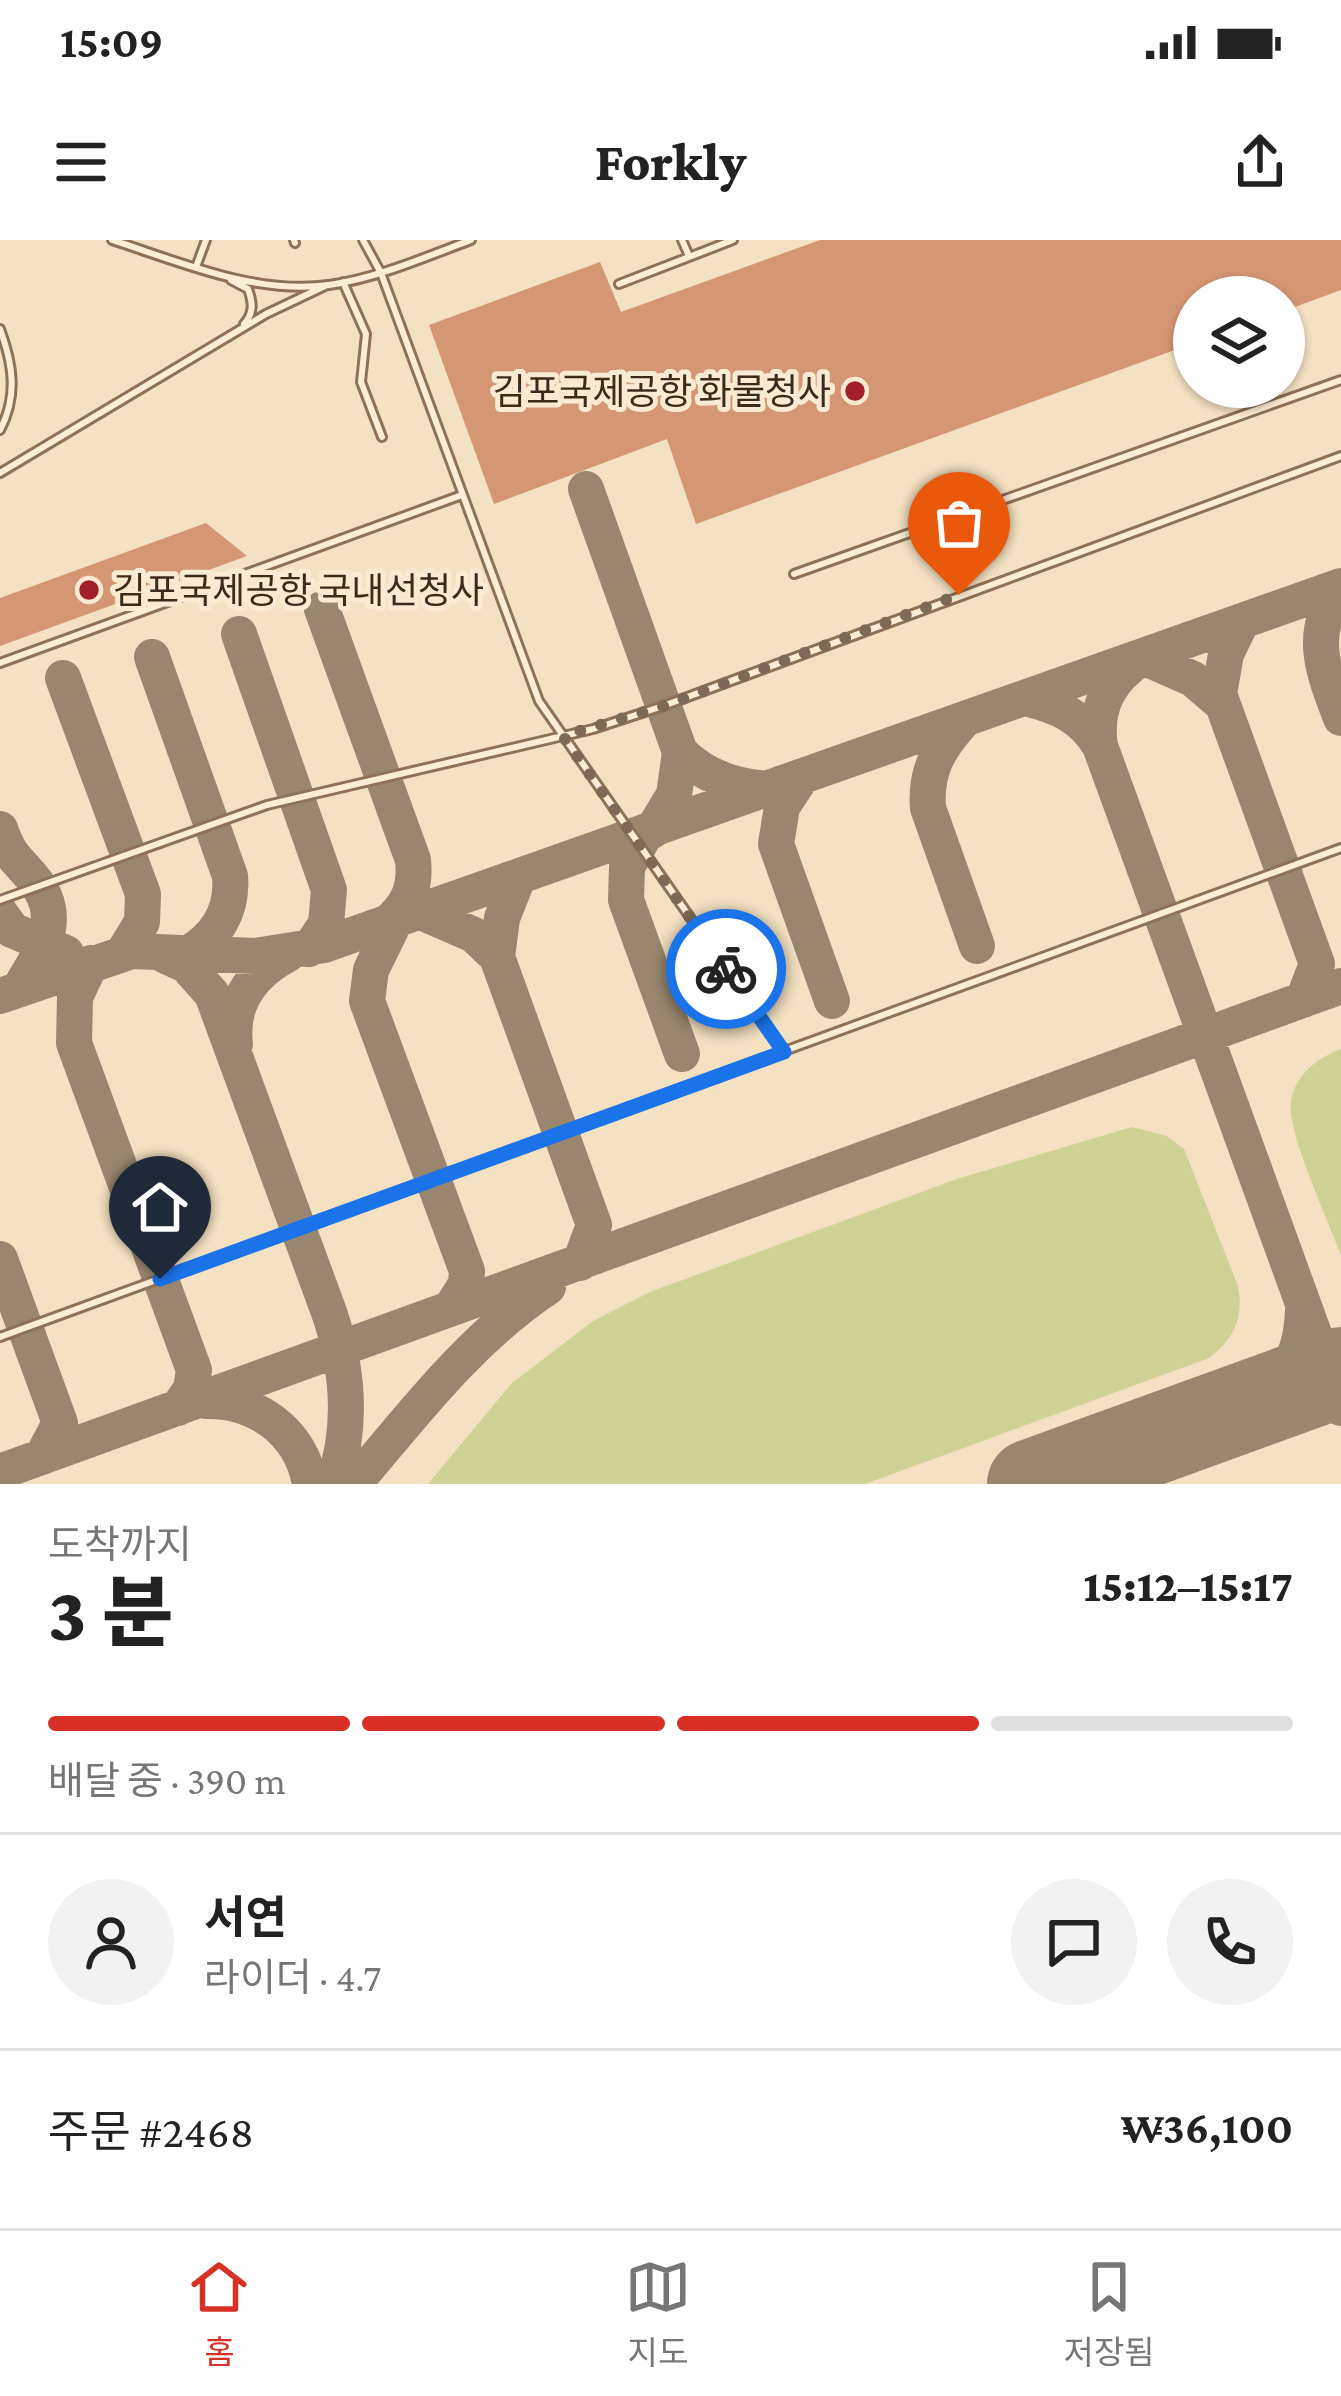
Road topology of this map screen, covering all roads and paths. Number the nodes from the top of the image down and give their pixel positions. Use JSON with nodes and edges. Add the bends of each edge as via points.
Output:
{"nodes":[{"id":1,"x":112,"y":240,"type":"edge"},
{"id":2,"x":206,"y":240,"type":"edge"},
{"id":3,"x":363,"y":240,"type":"edge"},
{"id":4,"x":471,"y":240,"type":"edge"},
{"id":5,"x":682,"y":240,"type":"edge"},
{"id":6,"x":733,"y":240,"type":"edge"},
{"id":7,"x":689,"y":256,"type":"junction"},
{"id":8,"x":196,"y":268,"type":"junction"},
{"id":9,"x":381,"y":273,"type":"junction"},
{"id":10,"x":224,"y":276,"type":"junction"},
{"id":11,"x":343,"y":282,"type":"junction"},
{"id":12,"x":619,"y":284,"type":"dead end"},
{"id":13,"x":327,"y":285,"type":"junction"},
{"id":14,"x":0,"y":329,"type":"edge"},
{"id":15,"x":237,"y":331,"type":"junction"},
{"id":16,"x":1341,"y":380,"type":"edge"},
{"id":17,"x":0,"y":430,"type":"edge"},
{"id":18,"x":382,"y":437,"type":"dead end"},
{"id":19,"x":1341,"y":456,"type":"edge"},
{"id":20,"x":0,"y":473,"type":"edge"},
{"id":21,"x":462,"y":495,"type":"junction"},
{"id":22,"x":794,"y":574,"type":"dead end"},
{"id":23,"x":0,"y":663,"type":"edge"},
{"id":24,"x":563,"y":736,"type":"junction"},
{"id":25,"x":1341,"y":848,"type":"edge"},
{"id":26,"x":0,"y":900,"type":"edge"},
{"id":27,"x":784,"y":1052,"type":"junction"},
{"id":28,"x":0,"y":1337,"type":"edge"}],
"edges":[{"from":1,"to":8,"type":"lane"},
{"from":2,"to":8,"type":"lane"},
{"from":3,"to":9,"type":"lane"},
{"from":4,"to":9,"type":"lane"},
{"from":5,"to":7,"type":"lane"},
{"from":6,"to":7,"type":"lane"},
{"from":7,"to":12,"type":"lane"},
{"from":8,"to":10,"type":"lane"},
{"from":9,"to":11,"type":"lane"},
{"from":9,"to":21,"type":"lane"},
{"from":10,"to":13,"type":"lane"},
{"from":10,"to":15,"type":"lane","via":[[253,301]]},
{"from":11,"to":13,"type":"lane"},
{"from":11,"to":18,"type":"lane","via":[[366,334],[361,382]]},
{"from":13,"to":15,"type":"lane"},
{"from":14,"to":17,"type":"lane","via":[[13,383]]},
{"from":15,"to":20,"type":"lane"},
{"from":16,"to":22,"type":"lane"},
{"from":19,"to":24,"type":"lane"},
{"from":21,"to":23,"type":"lane"},
{"from":21,"to":24,"type":"lane","via":[[537,698]]},
{"from":24,"to":26,"type":"lane","via":[[267,805]]},
{"from":24,"to":27,"type":"lane"},
{"from":25,"to":27,"type":"lane"},
{"from":27,"to":28,"type":"lane"}]}
